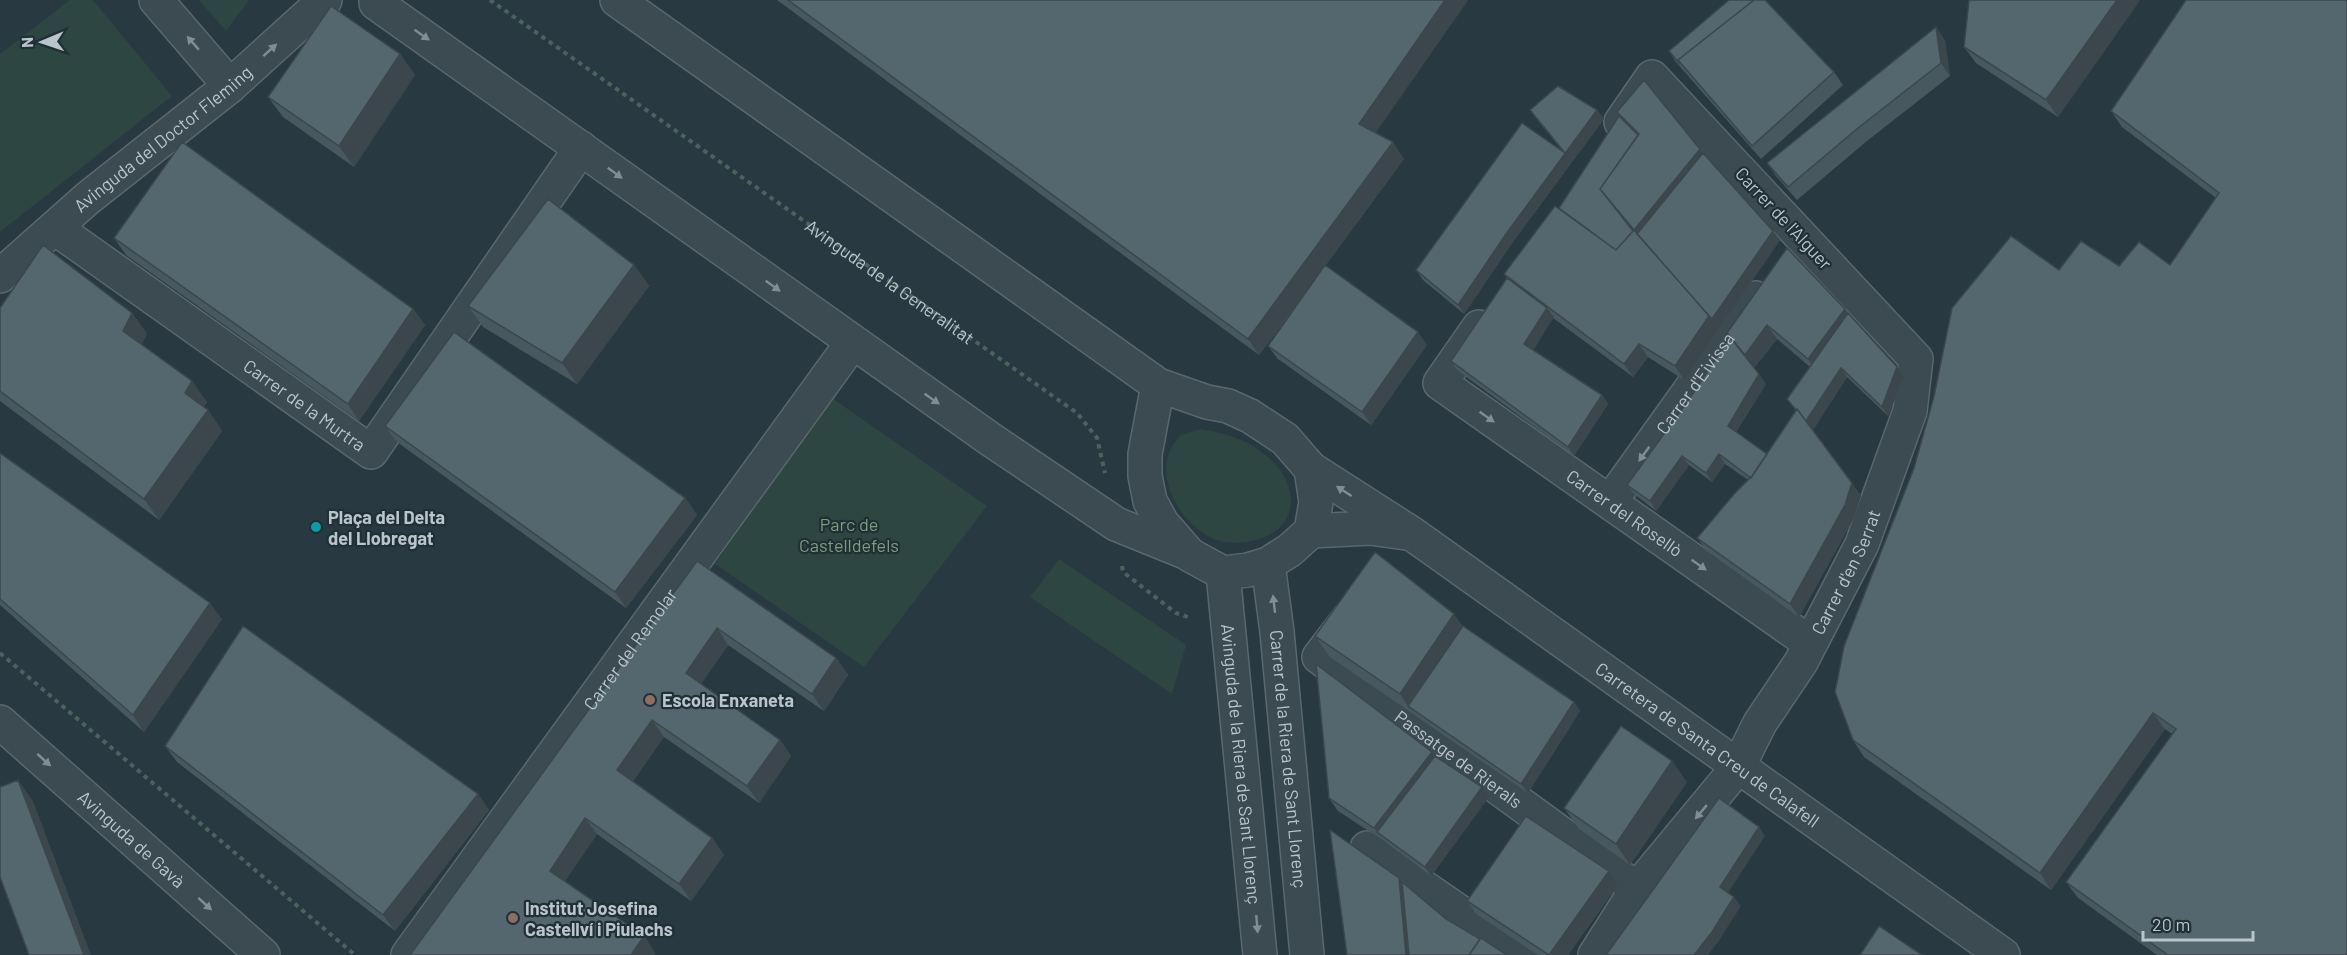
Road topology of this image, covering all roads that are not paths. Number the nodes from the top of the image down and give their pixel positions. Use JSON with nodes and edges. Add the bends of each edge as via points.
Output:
{"nodes":[{"id":1,"x":156,"y":0,"type":"edge"},
{"id":2,"x":325,"y":0,"type":"edge"},
{"id":3,"x":376,"y":0,"type":"edge"},
{"id":4,"x":617,"y":0,"type":"edge"},
{"id":5,"x":230,"y":86,"type":"junction"},
{"id":6,"x":1605,"y":144,"type":"edge"},
{"id":7,"x":581,"y":148,"type":"junction"},
{"id":8,"x":55,"y":228,"type":"junction"},
{"id":9,"x":1800,"y":236,"type":"junction"},
{"id":10,"x":0,"y":276,"type":"edge"},
{"id":11,"x":1492,"y":306,"type":"edge"},
{"id":12,"x":852,"y":343,"type":"junction"},
{"id":13,"x":1916,"y":359,"type":"joint"},
{"id":14,"x":1158,"y":385,"type":"junction"},
{"id":15,"x":1207,"y":402,"type":"junction"},
{"id":16,"x":1150,"y":431,"type":"junction"},
{"id":17,"x":1311,"y":469,"type":"junction"},
{"id":18,"x":1610,"y":502,"type":"junction"},
{"id":19,"x":1311,"y":531,"type":"junction"},
{"id":20,"x":1411,"y":534,"type":"junction"},
{"id":21,"x":1190,"y":555,"type":"junction"},
{"id":22,"x":1268,"y":564,"type":"junction"},
{"id":23,"x":1224,"y":573,"type":"junction"},
{"id":24,"x":1349,"y":618,"type":"edge"},
{"id":25,"x":1810,"y":643,"type":"junction"},
{"id":26,"x":0,"y":722,"type":"edge"},
{"id":27,"x":1738,"y":767,"type":"junction"},
{"id":28,"x":1367,"y":848,"type":"edge"},
{"id":29,"x":1637,"y":890,"type":"junction"},
{"id":30,"x":263,"y":955,"type":"edge"},
{"id":31,"x":408,"y":955,"type":"edge"},
{"id":32,"x":1260,"y":955,"type":"edge"},
{"id":33,"x":1307,"y":955,"type":"edge"},
{"id":34,"x":1522,"y":955,"type":"edge"},
{"id":35,"x":1595,"y":955,"type":"edge"},
{"id":36,"x":2003,"y":955,"type":"edge"}],
"edges":[{"from":5,"to":1,"type":"street","one_way":true},
{"from":5,"to":2,"type":"street","name":"Avinguda del Doctor Fleming","one_way":true},
{"from":3,"to":7,"type":"street","one_way":true},
{"from":4,"to":14,"type":"street"},
{"from":5,"to":8,"type":"street","name":"Avinguda del Doctor Fleming"},
{"from":6,"to":9,"type":"street","name":"Carrer de l'Alguer","via":[[1652,77]]},
{"from":7,"to":8,"type":"street","name":"Carrer de la Murtra","via":[[371,452]]},
{"from":7,"to":12,"type":"street","one_way":true},
{"from":8,"to":10,"type":"street","name":"Avinguda del Doctor Fleming"},
{"from":9,"to":13,"type":"street","name":"Carrer de l'Alguer"},
{"from":9,"to":18,"type":"street","name":"Carrer d'Eivissa","one_way":true},
{"from":11,"to":18,"type":"street","name":"Carrer del Rosellò","one_way":true,"via":[[1440,383]]},
{"from":12,"to":21,"type":"street","one_way":true,"via":[[1116,524]]},
{"from":12,"to":31,"type":"street","name":"Carrer del Remolar"},
{"from":13,"to":25,"type":"street","name":"Carrer d'en Serrat","via":[[1910,411],[1862,543]]},
{"from":14,"to":15,"type":"street"},
{"from":14,"to":16,"type":"street"},
{"from":15,"to":16,"type":"street","via":[[1173,411]]},
{"from":15,"to":17,"type":"street","via":[[1250,416],[1285,439]]},
{"from":16,"to":21,"type":"street","via":[[1145,454],[1150,501],[1162,523]]},
{"from":17,"to":19,"type":"street","via":[[1316,502]]},
{"from":20,"to":17,"type":"street","name":"Carretera de Santa Creu de Calafell","one_way":true},
{"from":18,"to":25,"type":"street","name":"Carrer del Rosellò","one_way":true},
{"from":19,"to":20,"type":"street","name":"Carretera de Santa Creu de Calafell","via":[[1370,528]]},
{"from":19,"to":22,"type":"street"},
{"from":20,"to":27,"type":"street","name":"Carretera de Santa Creu de Calafell"},
{"from":21,"to":23,"type":"street"},
{"from":22,"to":23,"type":"street"},
{"from":33,"to":22,"type":"street","name":"Carrer de la Riera de Sant Llorenç","one_way":true},
{"from":23,"to":32,"type":"street","name":"Avinguda de la Riera de Sant Llorenç","one_way":true},
{"from":24,"to":29,"type":"street","name":"Passatge de Rierals","via":[[1319,657]]},
{"from":25,"to":27,"type":"street","name":"Carrer d'en Serrat","via":[[1760,723]]},
{"from":26,"to":30,"type":"street","name":"Avinguda de Gavà","one_way":true},
{"from":27,"to":29,"type":"street","name":"Carrer d'en Serrat","one_way":true},
{"from":27,"to":36,"type":"street","name":"Carretera de Santa Creu de Calafell"},
{"from":28,"to":34,"type":"street"},
{"from":29,"to":35,"type":"street","name":"Carrer d'en Serrat"}]}
